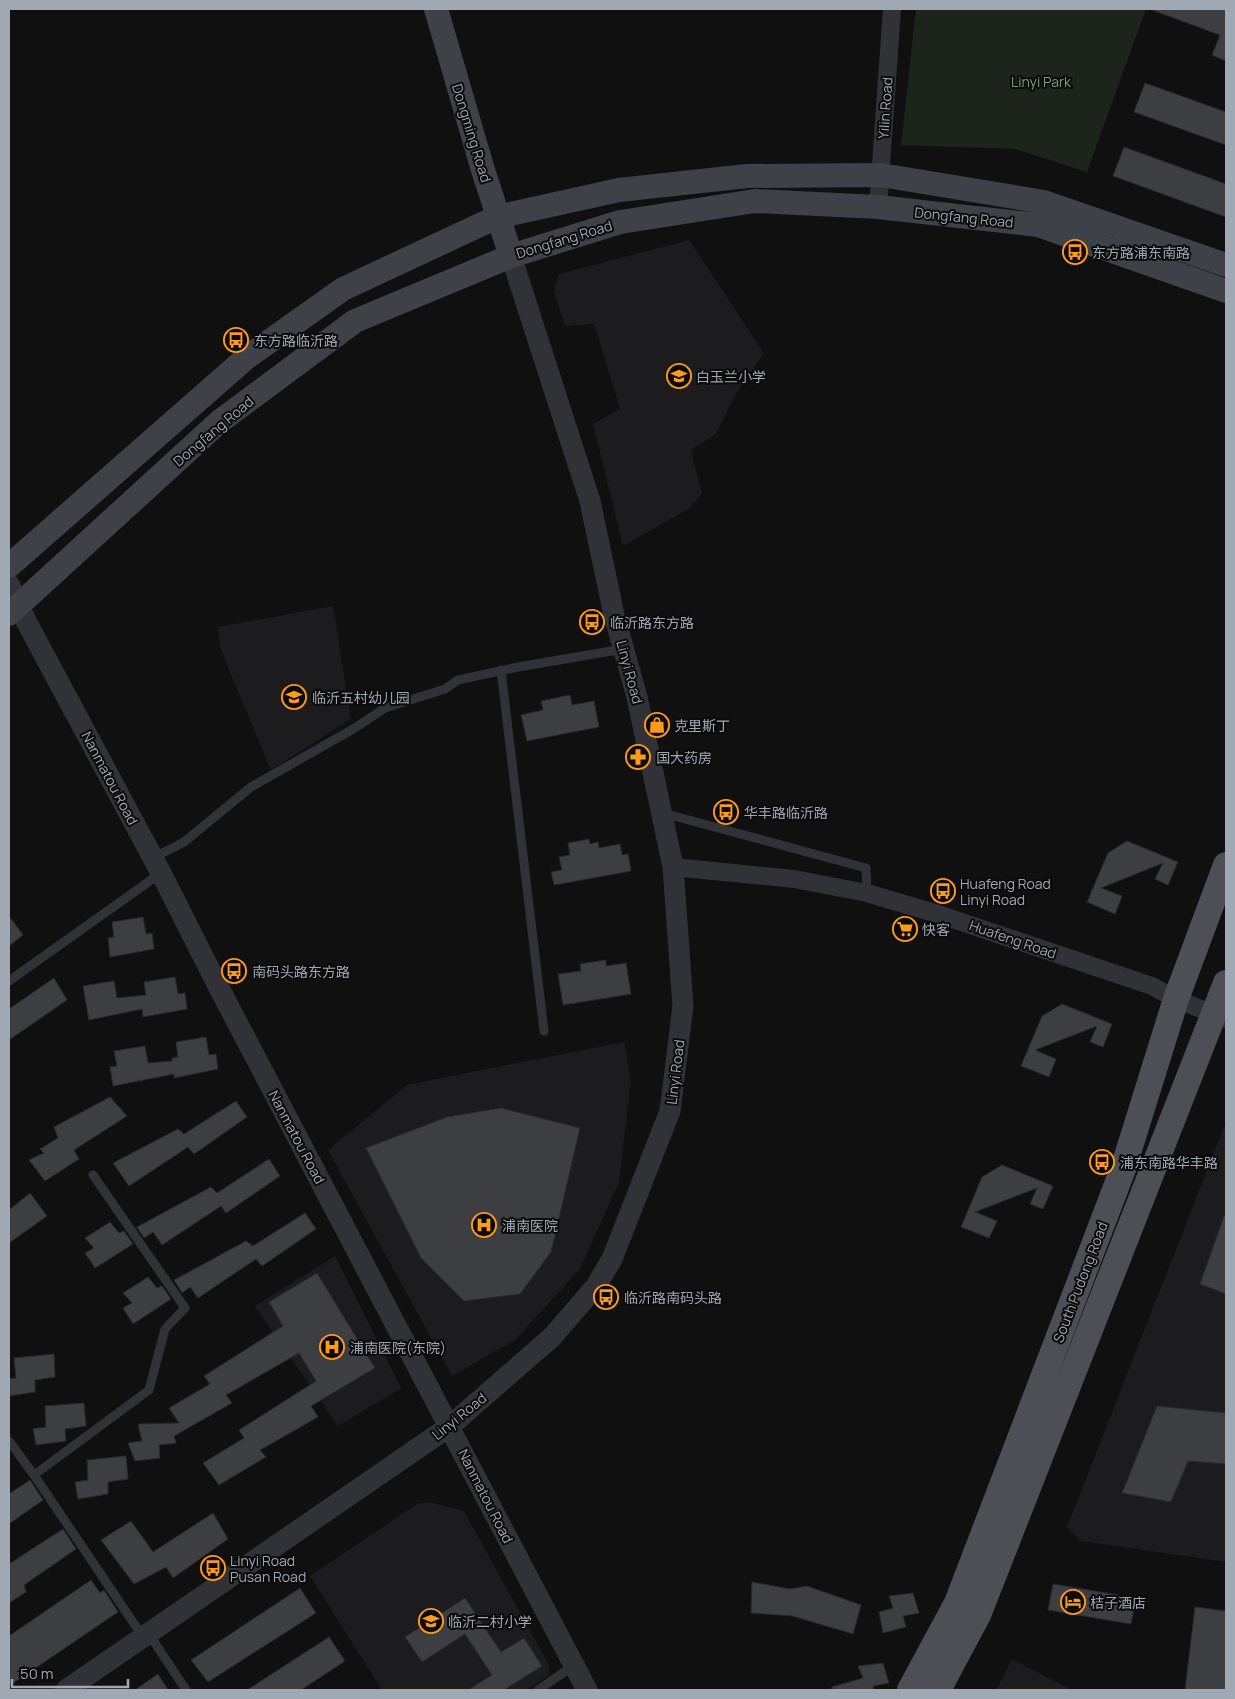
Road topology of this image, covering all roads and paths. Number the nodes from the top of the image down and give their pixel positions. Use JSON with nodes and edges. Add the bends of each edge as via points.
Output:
{"nodes":[{"id":1,"x":436,"y":9,"type":"edge"},
{"id":2,"x":892,"y":9,"type":"edge"},
{"id":3,"x":881,"y":176,"type":"junction"},
{"id":4,"x":878,"y":207,"type":"junction"},
{"id":5,"x":497,"y":217,"type":"junction"},
{"id":6,"x":511,"y":256,"type":"junction"},
{"id":7,"x":1226,"y":266,"type":"edge"},
{"id":8,"x":1226,"y":291,"type":"edge"},
{"id":9,"x":9,"y":566,"type":"edge"},
{"id":10,"x":9,"y":584,"type":"edge"},
{"id":11,"x":14,"y":609,"type":"edge"},
{"id":12,"x":624,"y":648,"type":"junction"},
{"id":13,"x":501,"y":670,"type":"junction"},
{"id":14,"x":661,"y":812,"type":"junction"},
{"id":15,"x":1226,"y":865,"type":"edge"},
{"id":16,"x":157,"y":866,"type":"junction"},
{"id":17,"x":673,"y":867,"type":"junction"},
{"id":18,"x":867,"y":893,"type":"junction"},
{"id":19,"x":9,"y":981,"type":"edge"},
{"id":20,"x":1226,"y":983,"type":"edge"},
{"id":21,"x":1176,"y":999,"type":"junction"},
{"id":22,"x":1221,"y":1016,"type":"edge"},
{"id":23,"x":544,"y":1031,"type":"dead end"},
{"id":24,"x":93,"y":1175,"type":"dead end"},
{"id":25,"x":450,"y":1426,"type":"junction"},
{"id":26,"x":9,"y":1441,"type":"edge"},
{"id":27,"x":34,"y":1475,"type":"junction"},
{"id":28,"x":146,"y":1636,"type":"junction"},
{"id":29,"x":574,"y":1666,"type":"junction"},
{"id":30,"x":66,"y":1690,"type":"edge"},
{"id":31,"x":186,"y":1690,"type":"edge"},
{"id":32,"x":538,"y":1690,"type":"edge"},
{"id":33,"x":586,"y":1690,"type":"edge"},
{"id":34,"x":910,"y":1690,"type":"edge"},
{"id":35,"x":938,"y":1690,"type":"edge"}],
"edges":[{"from":1,"to":5,"type":"main road","name":"Dongming Road"},
{"from":2,"to":3,"type":"street","name":"Yilin Road"},
{"from":3,"to":4,"type":"street","name":"Yilin Road"},
{"from":3,"to":5,"type":"main road","name":"Dongfang Road","via":[[747,176],[619,190]]},
{"from":3,"to":7,"type":"main road","name":"Dongfang Road","via":[[1044,202]]},
{"from":4,"to":6,"type":"main road","name":"Dongfang Road","via":[[755,201],[620,222]]},
{"from":4,"to":8,"type":"main road","name":"Dongfang Road","via":[[1038,225]]},
{"from":5,"to":6,"type":"main road","name":"Dongming Road"},
{"from":5,"to":9,"type":"main road","name":"Dongfang Road","via":[[342,289],[254,352]]},
{"from":6,"to":11,"type":"main road","name":"Dongfang Road","via":[[355,321],[219,422]]},
{"from":6,"to":12,"type":"street","name":"Linyi Road","via":[[590,501]]},
{"from":10,"to":11,"type":"street","name":"Nanmatou Road"},
{"from":11,"to":16,"type":"street","name":"Nanmatou Road","via":[[26,621]]},
{"from":12,"to":13,"type":"lane"},
{"from":12,"to":14,"type":"street","name":"Linyi Road"},
{"from":13,"to":16,"type":"lane","via":[[458,680],[445,690],[385,708],[251,787]]},
{"from":13,"to":23,"type":"lane"},
{"from":14,"to":17,"type":"street","name":"Linyi Road"},
{"from":14,"to":18,"type":"lane","via":[[866,868]]},
{"from":15,"to":21,"type":"main road","name":"South Pudong Road"},
{"from":16,"to":19,"type":"lane"},
{"from":16,"to":25,"type":"street","name":"Nanmatou Road"},
{"from":17,"to":18,"type":"street","name":"Huafeng Road","via":[[794,879]]},
{"from":17,"to":25,"type":"street","name":"Linyi Road","via":[[683,1006],[670,1111],[612,1259],[596,1286],[552,1337]]},
{"from":18,"to":21,"type":"street","name":"Huafeng Road","via":[[1152,986]]},
{"from":20,"to":22,"type":"main road","name":"South Pudong Road"},
{"from":21,"to":22,"type":"street","name":"Huafeng Road"},
{"from":21,"to":34,"type":"main road","name":"South Pudong Road","via":[[1123,1169],[957,1603]]},
{"from":22,"to":35,"type":"main road","name":"South Pudong Road","via":[[1123,1244],[978,1614]]},
{"from":24,"to":27,"type":"lane","via":[[185,1308],[165,1329],[149,1390]]},
{"from":25,"to":28,"type":"street","name":"Linyi Road"},
{"from":25,"to":29,"type":"street","name":"Nanmatou Road"},
{"from":26,"to":27,"type":"lane"},
{"from":27,"to":28,"type":"lane"},
{"from":28,"to":30,"type":"street","name":"Linyi Road"},
{"from":28,"to":31,"type":"lane"},
{"from":29,"to":32,"type":"lane"},
{"from":29,"to":33,"type":"street","name":"Nanmatou Road"}]}
